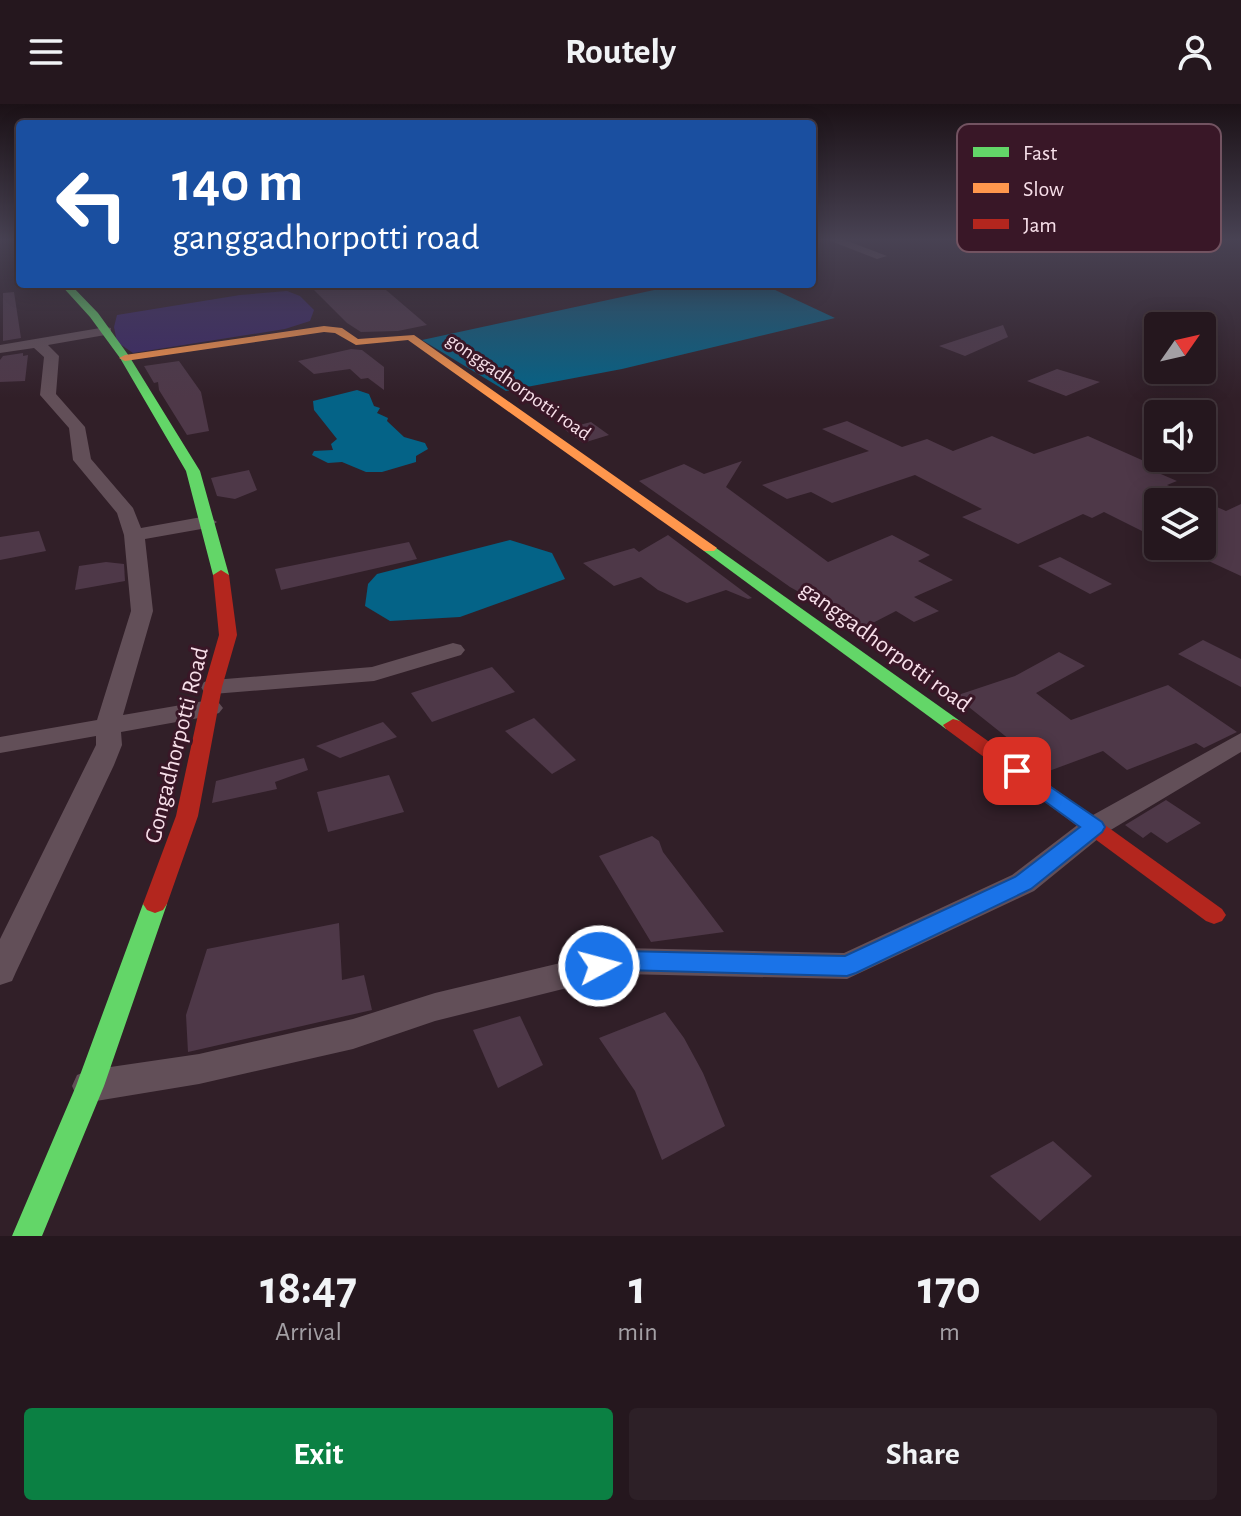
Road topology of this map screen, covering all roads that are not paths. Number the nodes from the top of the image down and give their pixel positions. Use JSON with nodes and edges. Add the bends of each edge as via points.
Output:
{"nodes":[{"id":1,"x":72,"y":293,"type":"edge"},
{"id":2,"x":101,"y":332,"type":"junction"},
{"id":3,"x":41,"y":342,"type":"junction"},
{"id":4,"x":0,"y":349,"type":"edge"},
{"id":5,"x":125,"y":358,"type":"junction"},
{"id":6,"x":646,"y":502,"type":"joint"},
{"id":7,"x":198,"y":524,"type":"junction"},
{"id":8,"x":138,"y":534,"type":"junction"},
{"id":9,"x":453,"y":650,"type":"dead end"},
{"id":10,"x":206,"y":701,"type":"junction"},
{"id":11,"x":111,"y":724,"type":"junction"},
{"id":12,"x":1241,"y":741,"type":"edge"},
{"id":13,"x":0,"y":745,"type":"edge"},
{"id":14,"x":1094,"y":827,"type":"junction"},
{"id":15,"x":1214,"y":915,"type":"dead end"},
{"id":16,"x":0,"y":972,"type":"edge"},
{"id":17,"x":90,"y":1086,"type":"junction"},
{"id":18,"x":27,"y":1236,"type":"edge"}],
"edges":[{"from":1,"to":2,"type":"street","name":"Gongadhorpotti Road"},
{"from":2,"to":3,"type":"street"},
{"from":2,"to":5,"type":"street","name":"Gongadhorpotti Road"},
{"from":3,"to":4,"type":"street"},
{"from":3,"to":8,"type":"street","via":[[52,356],[48,395],[77,427],[82,460]]},
{"from":5,"to":6,"type":"street","name":"gonggadhorpotti road","via":[[324,329],[338,330],[356,342],[406,336]]},
{"from":5,"to":7,"type":"street","name":"Gongadhorpotti Road","via":[[193,471]]},
{"from":6,"to":14,"type":"street","name":"ganggadhorpotti road"},
{"from":7,"to":8,"type":"street"},
{"from":7,"to":10,"type":"street","name":"Gongadhorpotti Road","via":[[223,581],[228,635]]},
{"from":8,"to":11,"type":"street","via":[[142,611]]},
{"from":9,"to":10,"type":"street","via":[[374,674]]},
{"from":10,"to":11,"type":"street"},
{"from":10,"to":17,"type":"street","name":"Gongadhorpotti Road","via":[[187,816]]},
{"from":11,"to":13,"type":"street"},
{"from":11,"to":16,"type":"street","via":[[101,765]]},
{"from":12,"to":14,"type":"street"},
{"from":14,"to":15,"type":"street","name":"ganggadhorpotti road"},
{"from":14,"to":17,"type":"street","via":[[1023,883],[847,966],[623,961],[435,1007],[353,1034],[199,1069]]},
{"from":17,"to":18,"type":"street","name":"Gongadhorpotti Road"}]}
